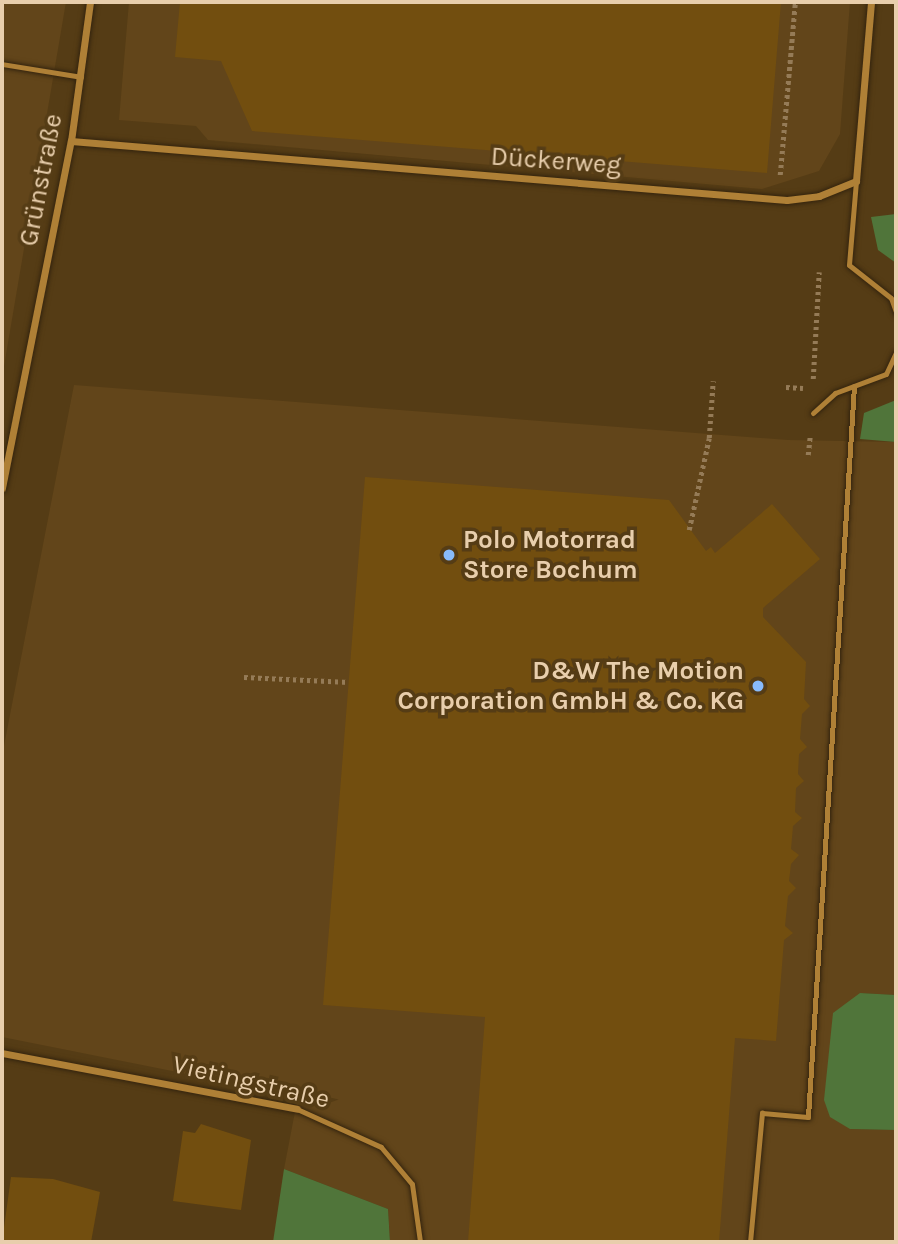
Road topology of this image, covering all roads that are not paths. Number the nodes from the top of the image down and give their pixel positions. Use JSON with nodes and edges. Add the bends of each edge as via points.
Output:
{"nodes":[{"id":1,"x":90,"y":2,"type":"edge"},
{"id":2,"x":871,"y":2,"type":"edge"},
{"id":3,"x":2,"y":64,"type":"edge"},
{"id":4,"x":80,"y":77,"type":"junction"},
{"id":5,"x":71,"y":141,"type":"junction"},
{"id":6,"x":856,"y":181,"type":"junction"},
{"id":7,"x":896,"y":312,"type":"edge"},
{"id":8,"x":896,"y":353,"type":"edge"},
{"id":9,"x":854,"y":386,"type":"junction"},
{"id":10,"x":813,"y":413,"type":"road end"},
{"id":11,"x":2,"y":488,"type":"edge"},
{"id":12,"x":2,"y":1053,"type":"edge"},
{"id":13,"x":297,"y":1109,"type":"joint"},
{"id":14,"x":420,"y":1242,"type":"edge"},
{"id":15,"x":750,"y":1242,"type":"edge"}],
"edges":[{"from":1,"to":4,"type":"street","name":"Grünstraße"},
{"from":2,"to":6,"type":"street"},
{"from":3,"to":4,"type":"lane"},
{"from":4,"to":5,"type":"street","name":"Grünstraße"},
{"from":5,"to":6,"type":"street","name":"Dückerweg","via":[[778,199],[819,195]]},
{"from":5,"to":11,"type":"street","name":"Grünstraße"},
{"from":6,"to":7,"type":"lane","via":[[849,265],[891,298]]},
{"from":8,"to":9,"type":"lane","via":[[886,374]]},
{"from":9,"to":10,"type":"lane"},
{"from":9,"to":15,"type":"lane","via":[[808,1117],[762,1113]]},
{"from":12,"to":13,"type":"street","name":"Vietingstraße"},
{"from":13,"to":14,"type":"lane","name":"Vietingstraße","via":[[381,1147],[412,1184]]}]}
